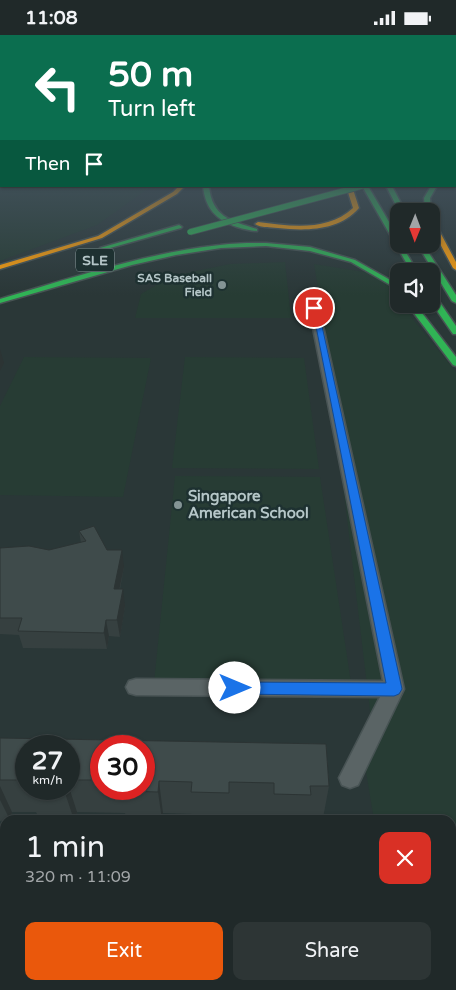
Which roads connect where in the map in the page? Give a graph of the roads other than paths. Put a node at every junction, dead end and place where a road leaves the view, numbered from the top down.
1 (154, 206) edge
2 (207, 206) edge
3 (219, 206) edge
4 (260, 206) edge
5 (289, 206) edge
6 (355, 206) edge
7 (375, 206) edge
8 (440, 238) edge
9 (296, 243) junction
10 (426, 253) edge
11 (97, 259) dead end
12 (409, 263) edge
13 (0, 267) edge
14 (456, 269) edge
15 (0, 276) edge
16 (390, 280) edge
17 (0, 301) edge
18 (456, 301) edge
19 (314, 308) dead end
20 (440, 309) edge
21 (418, 313) edge
22 (456, 332) edge
23 (456, 363) edge
24 (136, 687) dead end
25 (394, 689) junction
26 (350, 778) dead end

1 - 13 highway
2 - 9 highway
3 - 6 highway
4 - 15 highway
5 - 11 highway, SLE, bridge
7 - 12 highway
8 - 14 highway
9 - 16 highway
9 - 17 highway
10 - 18 highway
19 - 25 street
20 - 22 highway
21 - 23 highway
24 - 25 street
25 - 26 street

